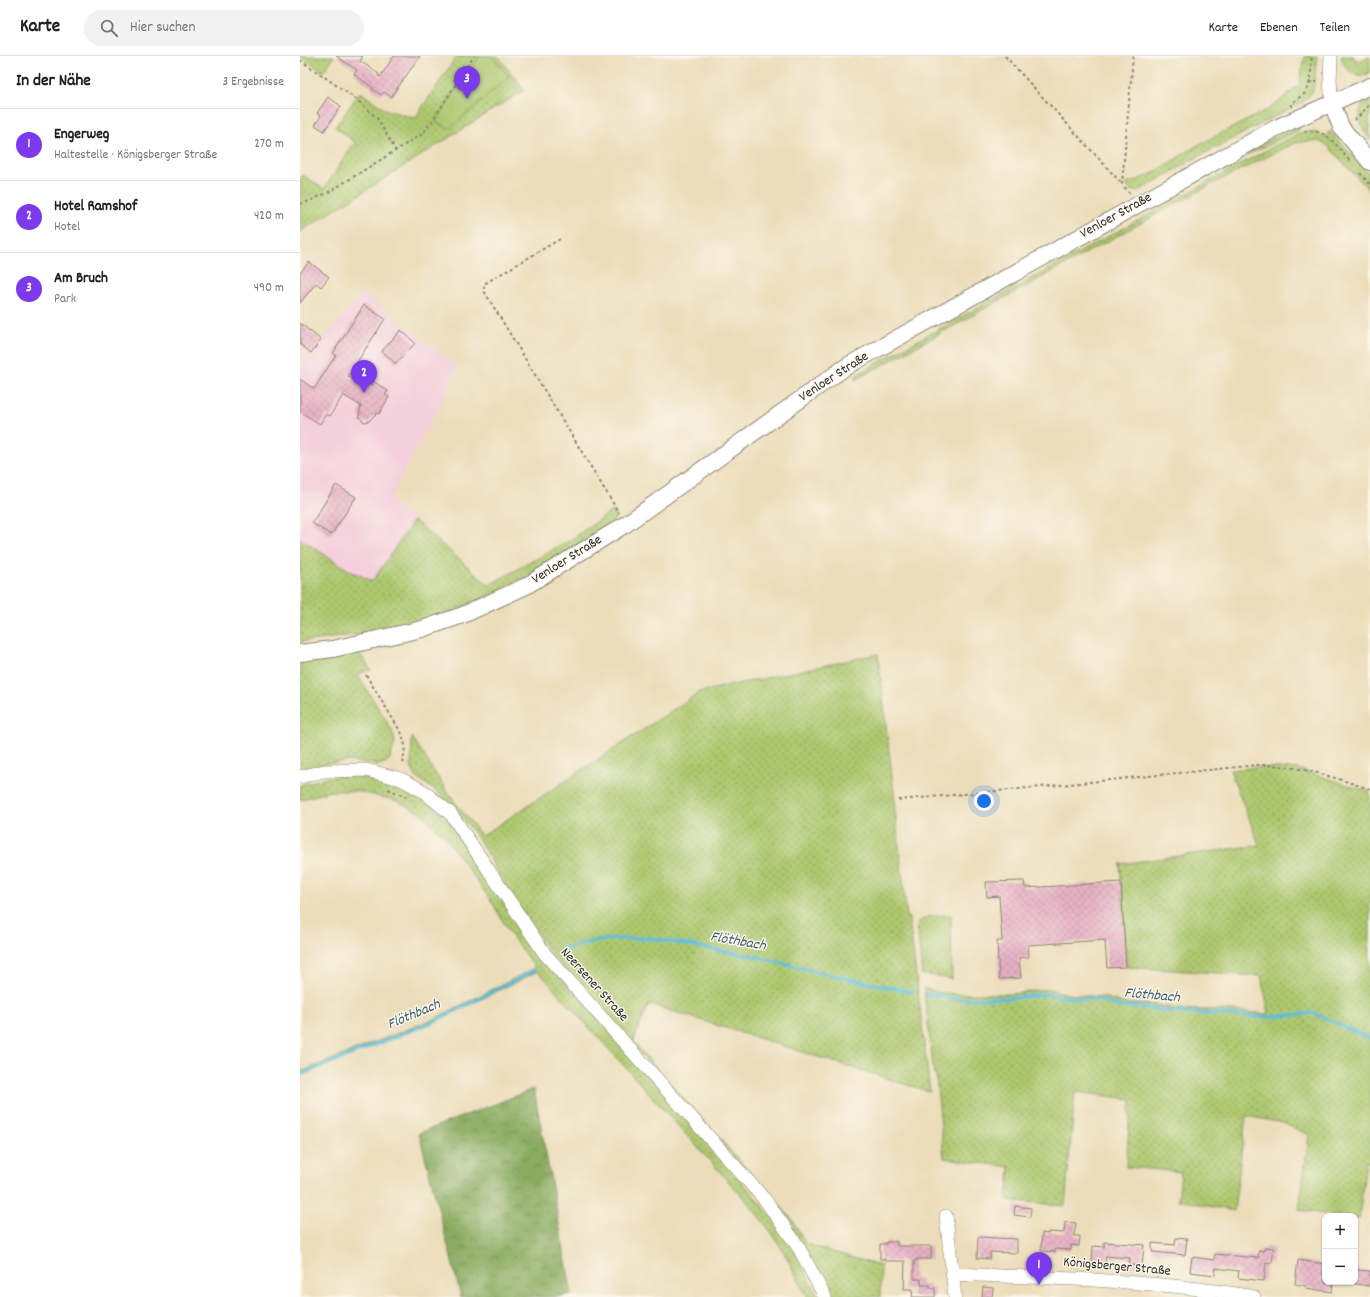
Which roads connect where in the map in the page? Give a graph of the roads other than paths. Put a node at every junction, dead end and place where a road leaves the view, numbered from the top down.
1 (1331, 56) edge
2 (1370, 86) edge
3 (1332, 103) junction
4 (1363, 165) edge
5 (300, 653) edge
6 (300, 777) edge
7 (946, 1216) dead end
8 (952, 1274) junction
9 (825, 1297) edge
10 (955, 1297) edge
11 (1254, 1297) edge

1 - 3 street
2 - 3 main road, Venloer Straße
3 - 4 main road
3 - 5 main road, Venloer Straße
6 - 9 street, Neersener Straße
7 - 8 street
8 - 10 street
8 - 11 street, Königsberger Straße

